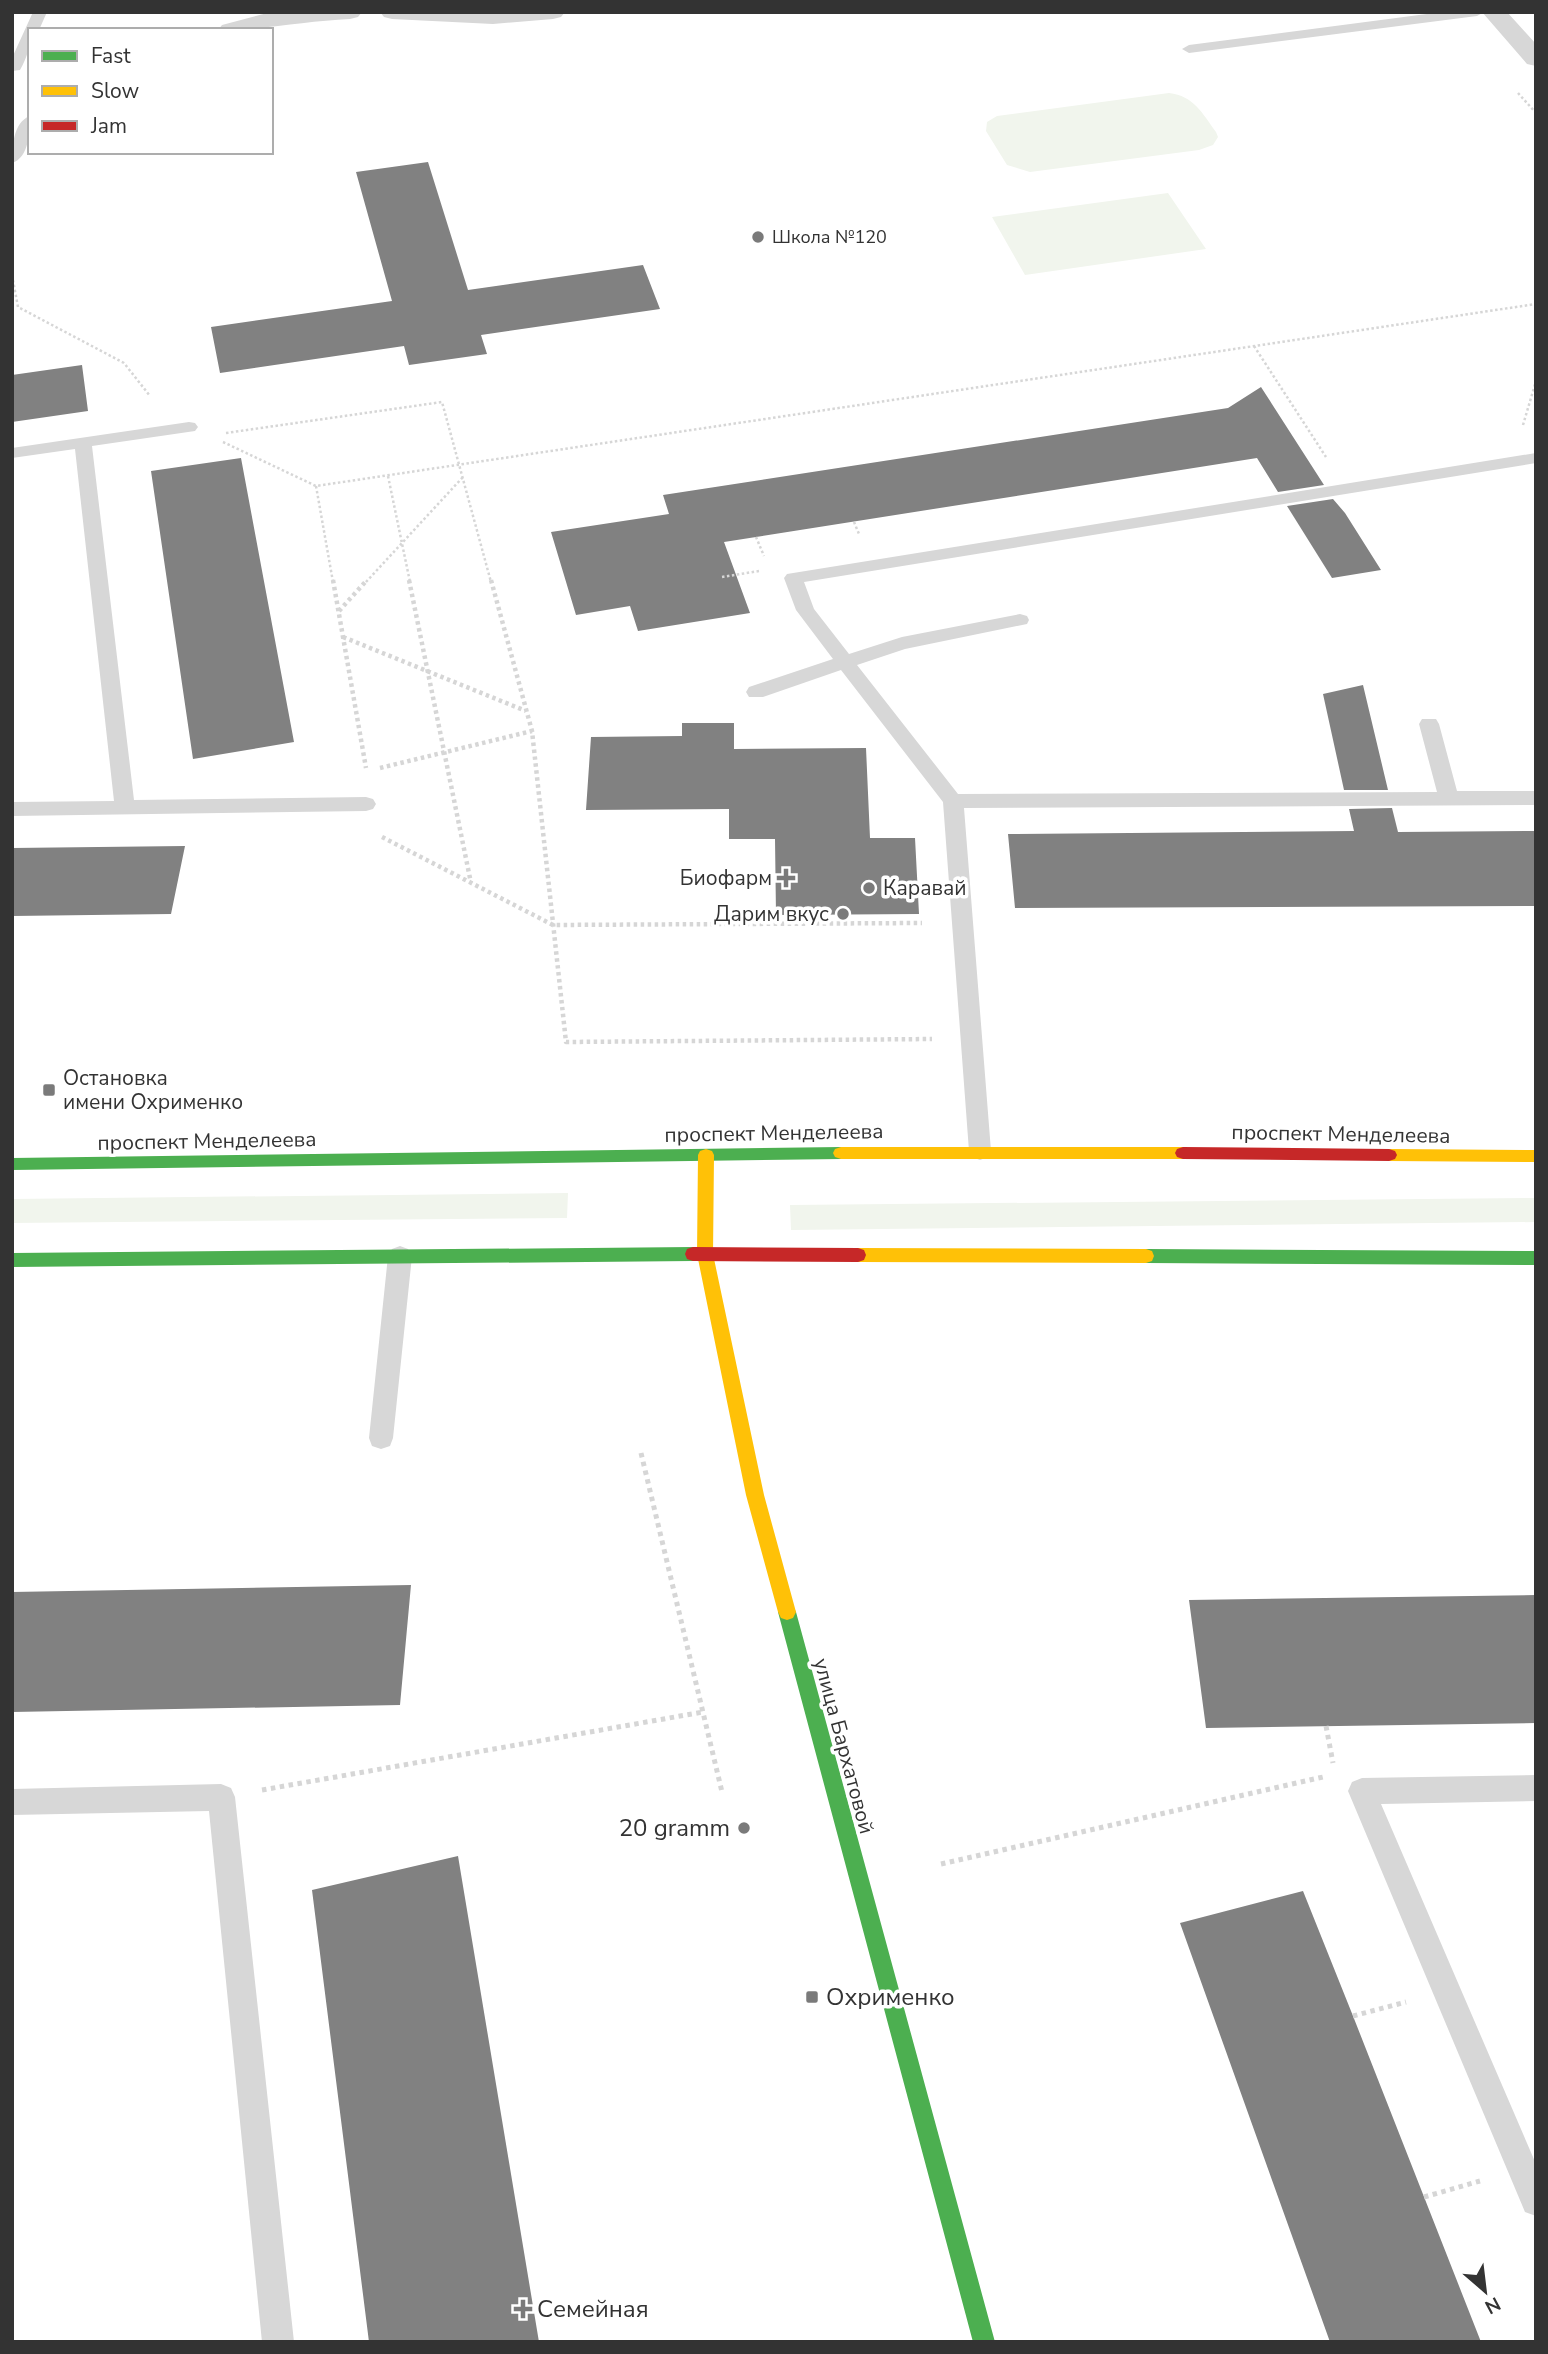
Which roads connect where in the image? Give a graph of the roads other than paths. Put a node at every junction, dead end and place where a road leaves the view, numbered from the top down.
1 (40, 12) edge
2 (351, 12) edge
3 (392, 12) edge
4 (553, 12) edge
5 (1477, 12) edge
6 (1494, 12) edge
7 (33, 28) edge
8 (238, 28) edge
9 (28, 41) edge
10 (1189, 49) dead end
11 (1536, 59) edge
12 (19, 67) edge
13 (28, 124) edge
14 (12, 159) edge
15 (189, 427) road end
16 (83, 442) junction
17 (12, 453) edge
18 (1536, 458) edge
19 (1020, 620) dead end
20 (845, 662) junction
21 (755, 692) dead end
22 (1429, 724) dead end
23 (1536, 798) edge
24 (1449, 799) junction
25 (953, 802) junction
26 (366, 804) dead end
27 (125, 807) junction
28 (12, 809) edge
29 (980, 1151) junction
30 (706, 1155) junction
31 (1536, 1156) edge
32 (12, 1164) edge
33 (705, 1254) junction
34 (400, 1256) junction
35 (1536, 1258) edge
36 (12, 1260) edge
37 (381, 1438) dead end
38 (1536, 1788) edge
39 (12, 1801) edge
40 (1536, 2201) edge
41 (278, 2342) edge
42 (984, 2342) edge

1 - 7 lane
2 - 8 street
3 - 4 street
5 - 10 lane
6 - 11 street
9 - 12 lane
13 - 14 lane
15 - 16 lane
16 - 17 lane
16 - 27 lane
18 - 20 lane
19 - 20 lane
20 - 21 lane
20 - 25 lane
22 - 24 lane
23 - 24 lane
24 - 25 lane
25 - 29 lane
26 - 27 lane
27 - 28 lane
29 - 30 main road, проспект Менделеева
29 - 31 main road, проспект Менделеева
30 - 32 main road, проспект Менделеева
30 - 33 main road, улица Бархатовой
33 - 34 main road
33 - 35 main road
33 - 42 main road, улица Бархатовой
34 - 36 main road
34 - 37 lane
38 - 40 lane
39 - 41 lane

